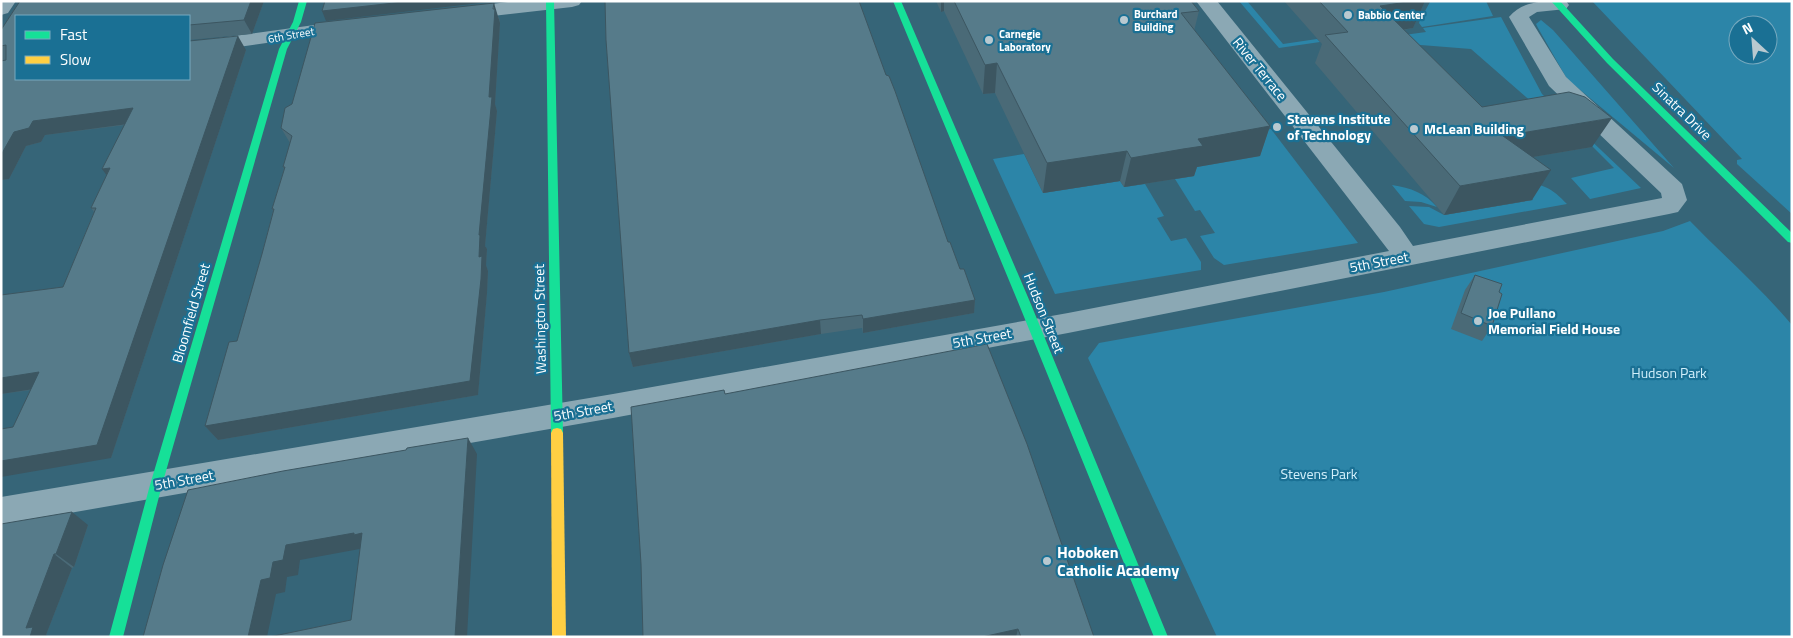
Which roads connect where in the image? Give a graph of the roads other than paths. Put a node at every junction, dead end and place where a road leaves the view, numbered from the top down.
1 (6, 1) edge
2 (303, 1) edge
3 (572, 1) edge
4 (897, 1) edge
5 (1206, 1) edge
6 (550, 2) edge
7 (1557, 3) edge
8 (1, 9) edge
9 (438, 16) edge
10 (372, 24) edge
11 (291, 35) junction
12 (190, 48) edge
13 (1792, 239) edge
14 (1406, 256) junction
15 (1035, 328) junction
16 (558, 416) junction
17 (156, 485) junction
18 (1, 511) edge
19 (116, 637) edge
20 (559, 637) edge
21 (1161, 637) edge

1 - 8 street
2 - 11 street, Bloomfield Street
3 - 6 street
4 - 15 street, Hudson Street
5 - 14 street, River Terrace
6 - 9 street
6 - 16 street, Washington Street
7 - 13 street, Sinatra Drive
7 - 14 street, 5th Street
10 - 11 street, 6th Street
11 - 12 street, 6th Street
11 - 17 street, Bloomfield Street
14 - 15 street, 5th Street
15 - 16 street, 5th Street
15 - 21 street, Hudson Street
16 - 17 street, 5th Street
16 - 20 street, Washington Street
17 - 18 street, 5th Street
17 - 19 street, Bloomfield Street

